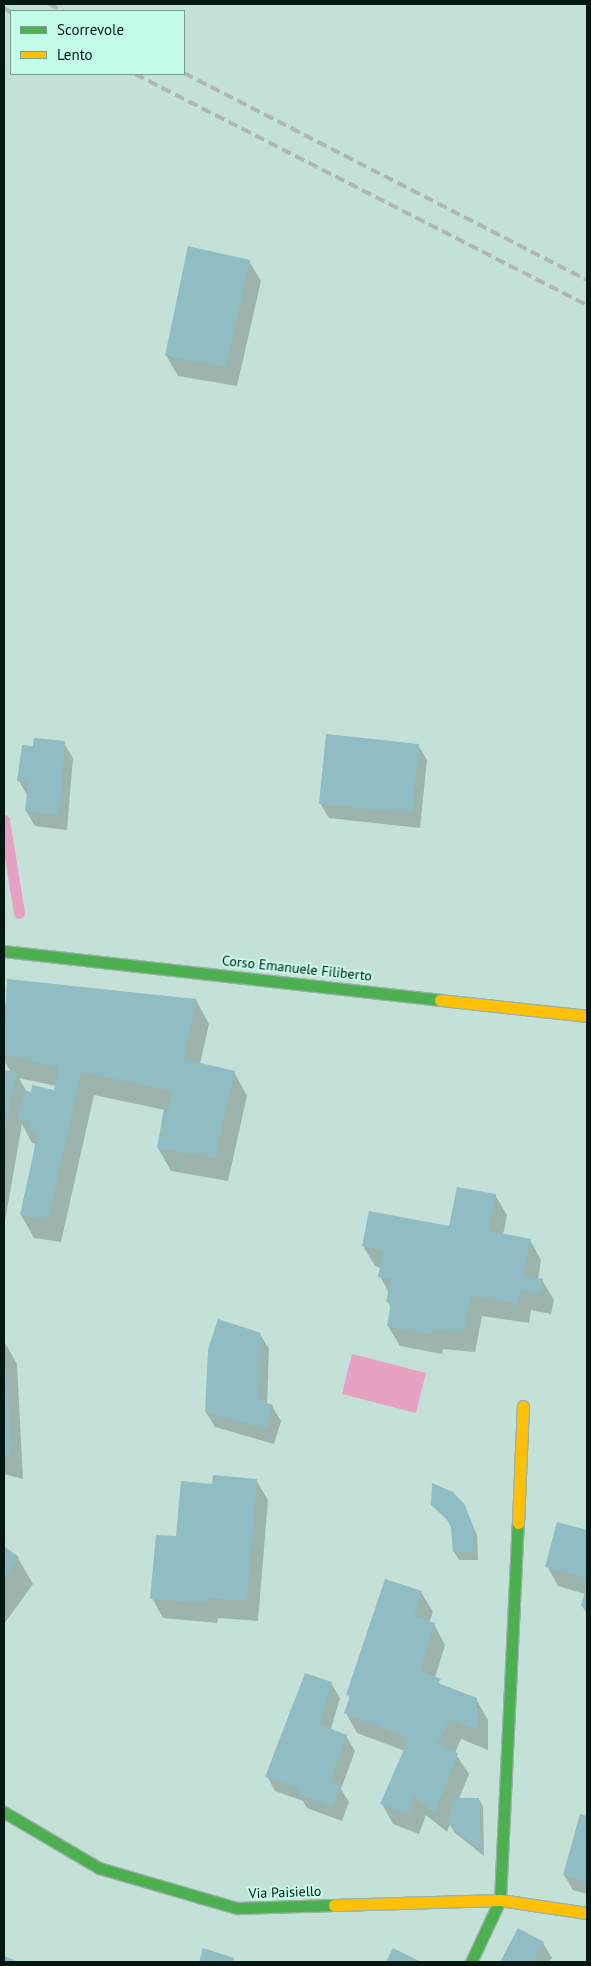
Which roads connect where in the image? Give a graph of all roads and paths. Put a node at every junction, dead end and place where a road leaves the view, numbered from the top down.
1 (4, 951) edge
2 (587, 1016) edge
3 (523, 1406) dead end
4 (4, 1812) edge
5 (500, 1900) junction
6 (587, 1914) edge
7 (471, 1962) edge

1 - 2 street, Corso Emanuele Filiberto
3 - 5 street
4 - 5 street, Via Paisiello
5 - 6 street, Via Paisiello
5 - 7 street

